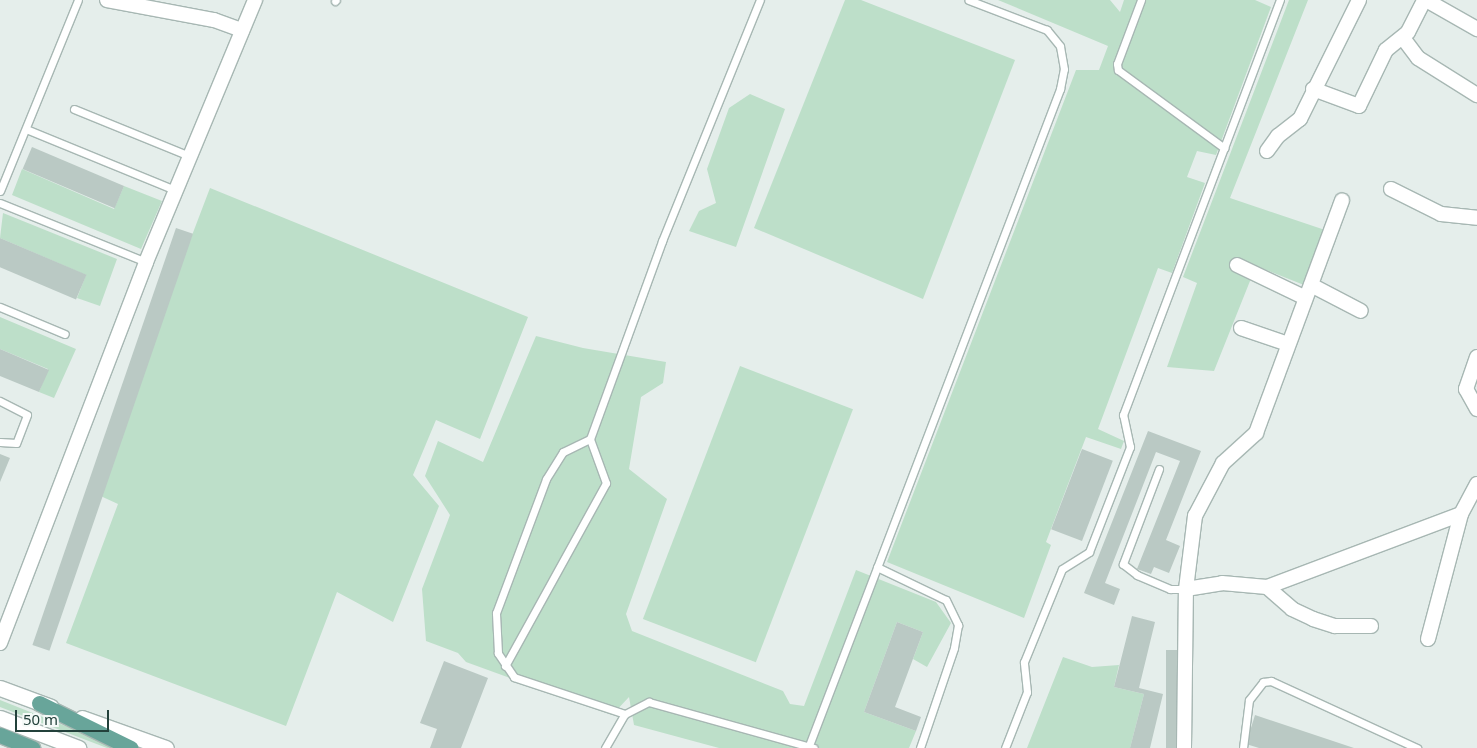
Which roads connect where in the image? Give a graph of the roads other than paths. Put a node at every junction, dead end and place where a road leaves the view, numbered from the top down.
1 (78, 0) edge
2 (107, 0) edge
3 (255, 0) edge
4 (760, 0) edge
5 (969, 0) edge
6 (1141, 0) edge
7 (1280, 0) edge
8 (1359, 0) edge
9 (1425, 0) edge
10 (242, 30) junction
11 (1477, 30) edge
12 (1403, 38) junction
13 (1313, 90) junction
14 (1477, 95) edge
15 (74, 109) dead end
16 (26, 128) junction
17 (1224, 148) junction
18 (1267, 152) dead end
19 (189, 156) junction
20 (0, 189) edge
21 (1391, 189) dead end
22 (175, 190) junction
23 (1342, 200) dead end
24 (0, 203) edge
25 (1477, 218) edge
26 (146, 262) junction
27 (1237, 265) dead end
28 (1308, 291) junction
29 (0, 307) edge
30 (1361, 311) dead end
31 (1241, 328) dead end
32 (65, 334) dead end
33 (1288, 344) junction
34 (1477, 357) edge
35 (0, 401) edge
36 (1477, 408) edge
37 (590, 439) junction
38 (0, 442) edge
39 (1159, 469) dead end
40 (1477, 484) edge
41 (1461, 514) junction
42 (877, 568) junction
43 (1267, 587) junction
44 (1186, 589) junction
45 (1371, 626) dead end
46 (1428, 639) dead end
47 (0, 643) edge
48 (505, 666) junction
49 (0, 688) edge
50 (39, 703) junction
51 (625, 714) junction
52 (0, 718) edge
53 (0, 735) edge
54 (810, 747) edge
55 (33, 748) edge
56 (78, 748) edge
57 (131, 748) edge
58 (166, 748) edge
59 (605, 748) edge
60 (920, 748) edge
61 (1005, 748) edge
62 (1184, 748) edge
63 (1244, 748) edge
64 (1416, 748) edge

1 - 16 lane
2 - 10 street
3 - 10 street
4 - 37 lane
5 - 42 lane
6 - 17 lane
7 - 17 lane
8 - 13 street
9 - 11 street
9 - 12 street
10 - 19 street
12 - 13 street
12 - 14 street
13 - 18 street
15 - 19 lane
16 - 20 lane
16 - 22 lane
17 - 61 lane
19 - 22 street
21 - 25 street
22 - 26 street
23 - 28 street
24 - 26 lane
26 - 47 street
27 - 28 street
28 - 30 street
28 - 33 street
29 - 32 lane
31 - 33 street
33 - 44 street
34 - 36 street
35 - 38 lane
37 - 48 lane
37 - 48 lane
39 - 44 lane
40 - 41 street
41 - 43 street
41 - 46 street
42 - 54 lane
42 - 60 lane
43 - 44 street
43 - 45 street
44 - 62 street
48 - 51 lane
49 - 50 main road
50 - 57 main road
50 - 58 main road
51 - 54 lane
51 - 59 lane
52 - 56 main road
53 - 55 main road
63 - 64 lane

